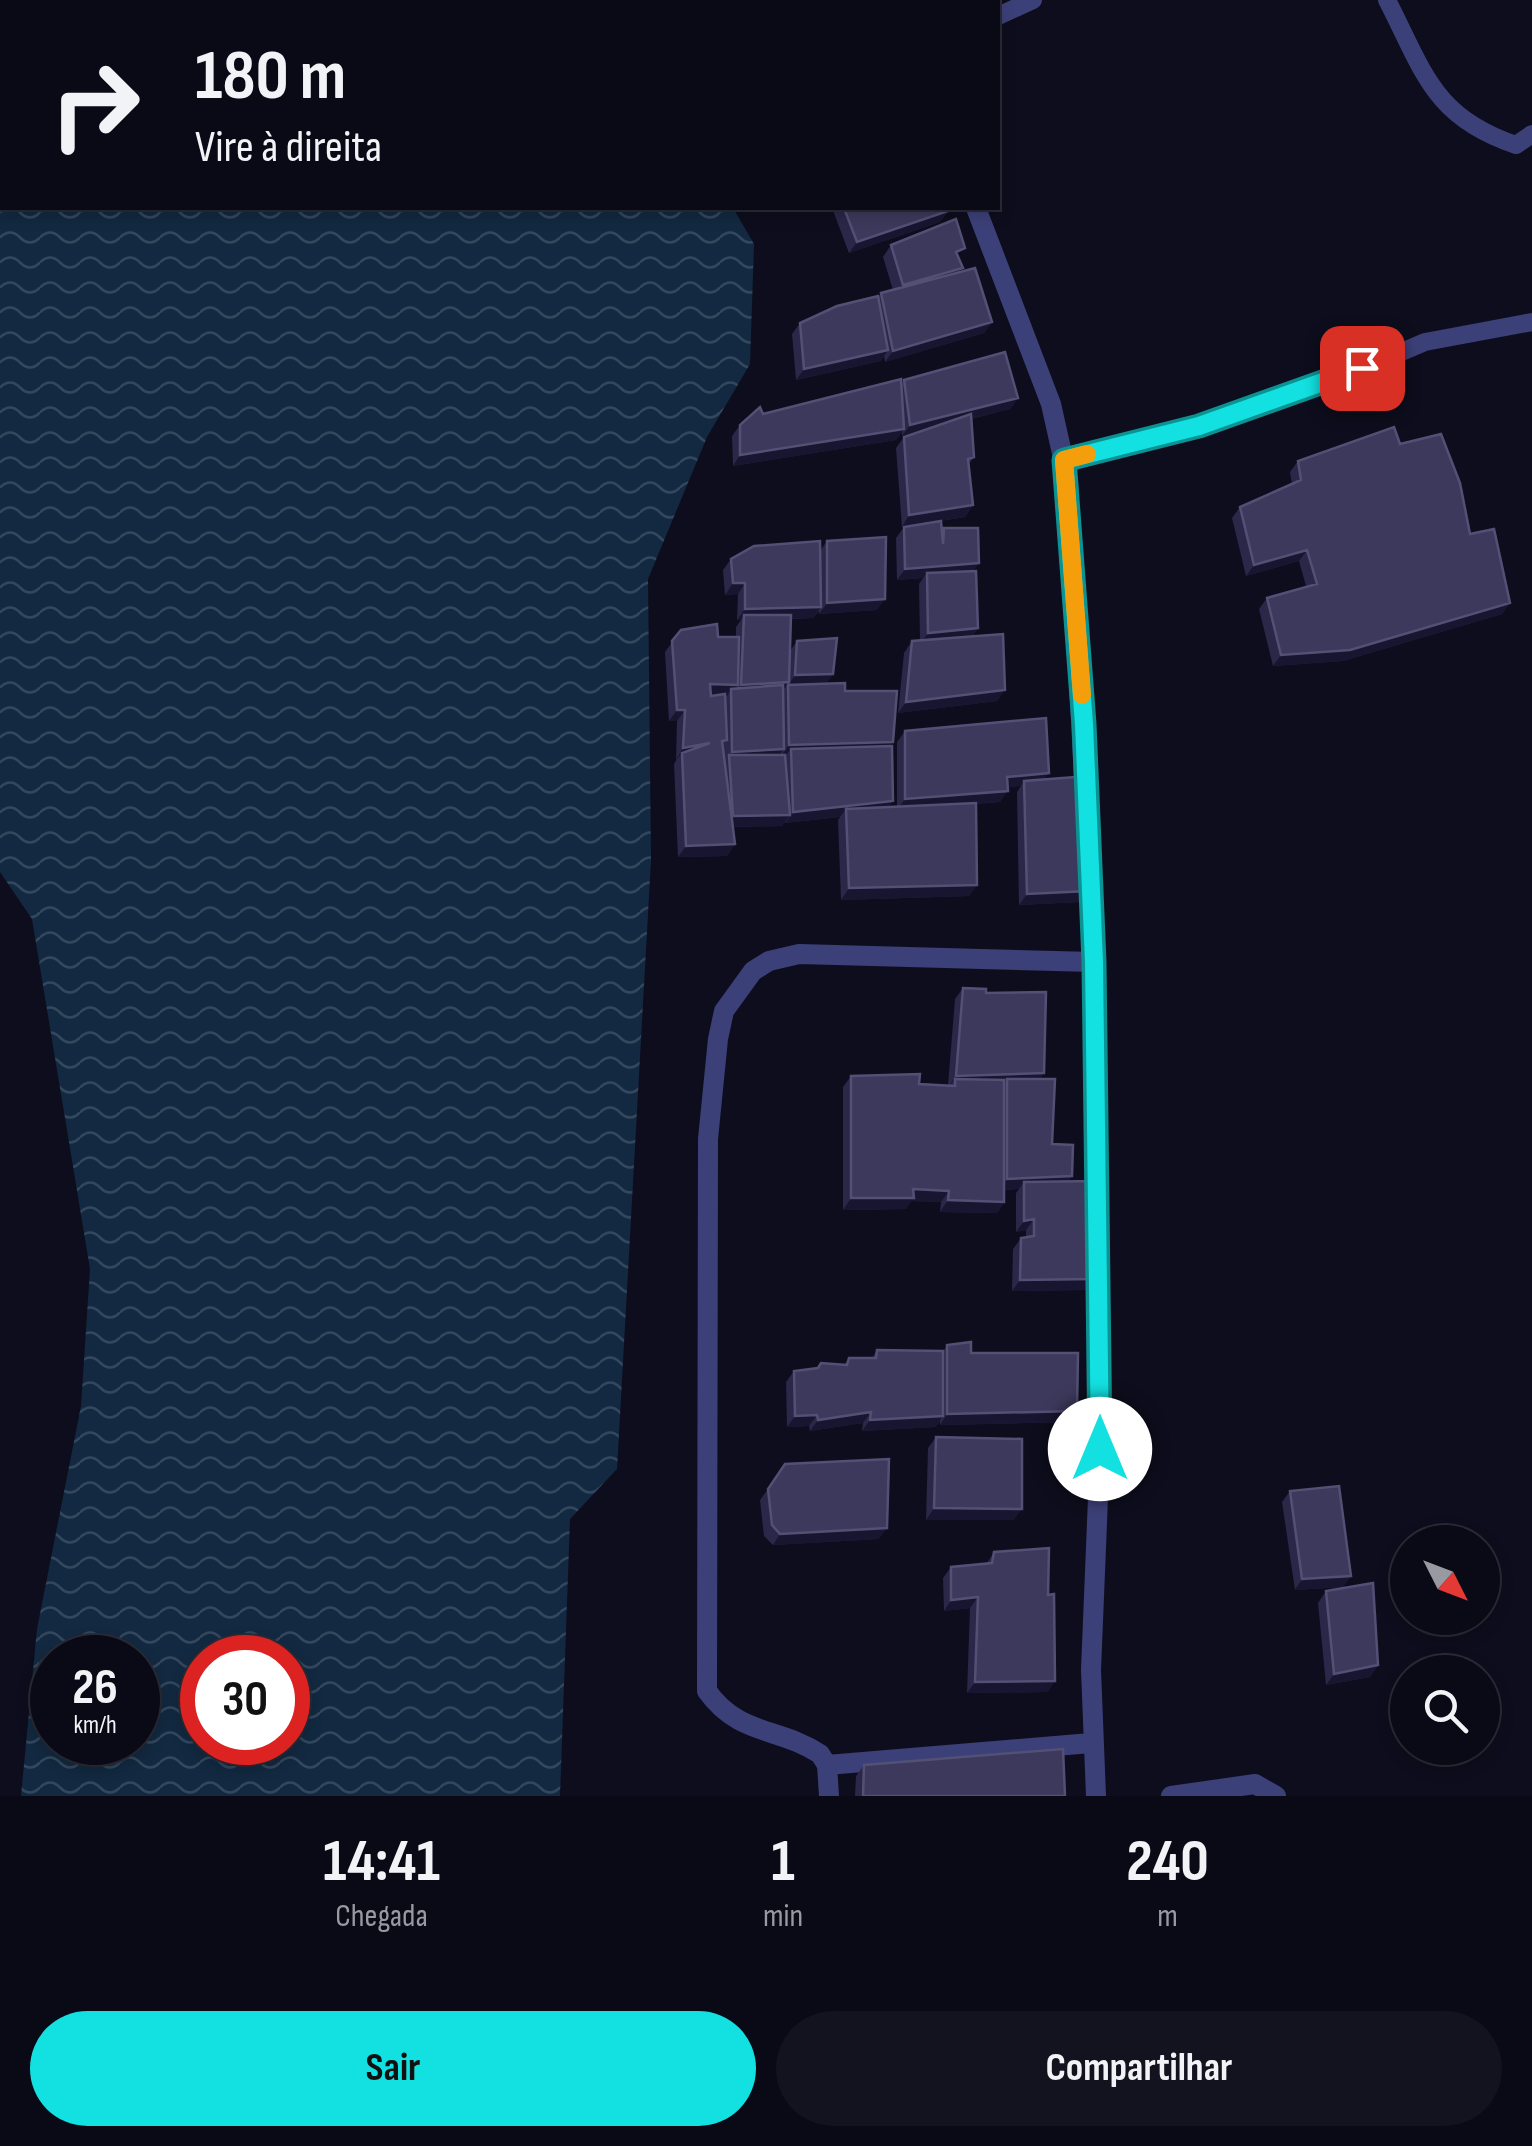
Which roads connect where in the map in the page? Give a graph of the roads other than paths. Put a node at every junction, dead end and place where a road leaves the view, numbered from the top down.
1 (1033, 0) edge
2 (1386, 0) edge
3 (1000, 15) edge
4 (1532, 134) edge
5 (977, 210) edge
6 (1532, 322) edge
7 (1064, 460) junction
8 (1094, 962) junction
9 (1091, 1743) junction
10 (827, 1765) junction
11 (829, 1796) edge
12 (1096, 1796) edge
13 (1171, 1796) edge
14 (1276, 1796) edge

1 - 3 lane
2 - 4 lane
5 - 7 street
6 - 7 lane
7 - 8 street
8 - 9 street
8 - 10 street
9 - 10 street
9 - 12 street
10 - 11 street
13 - 14 street

